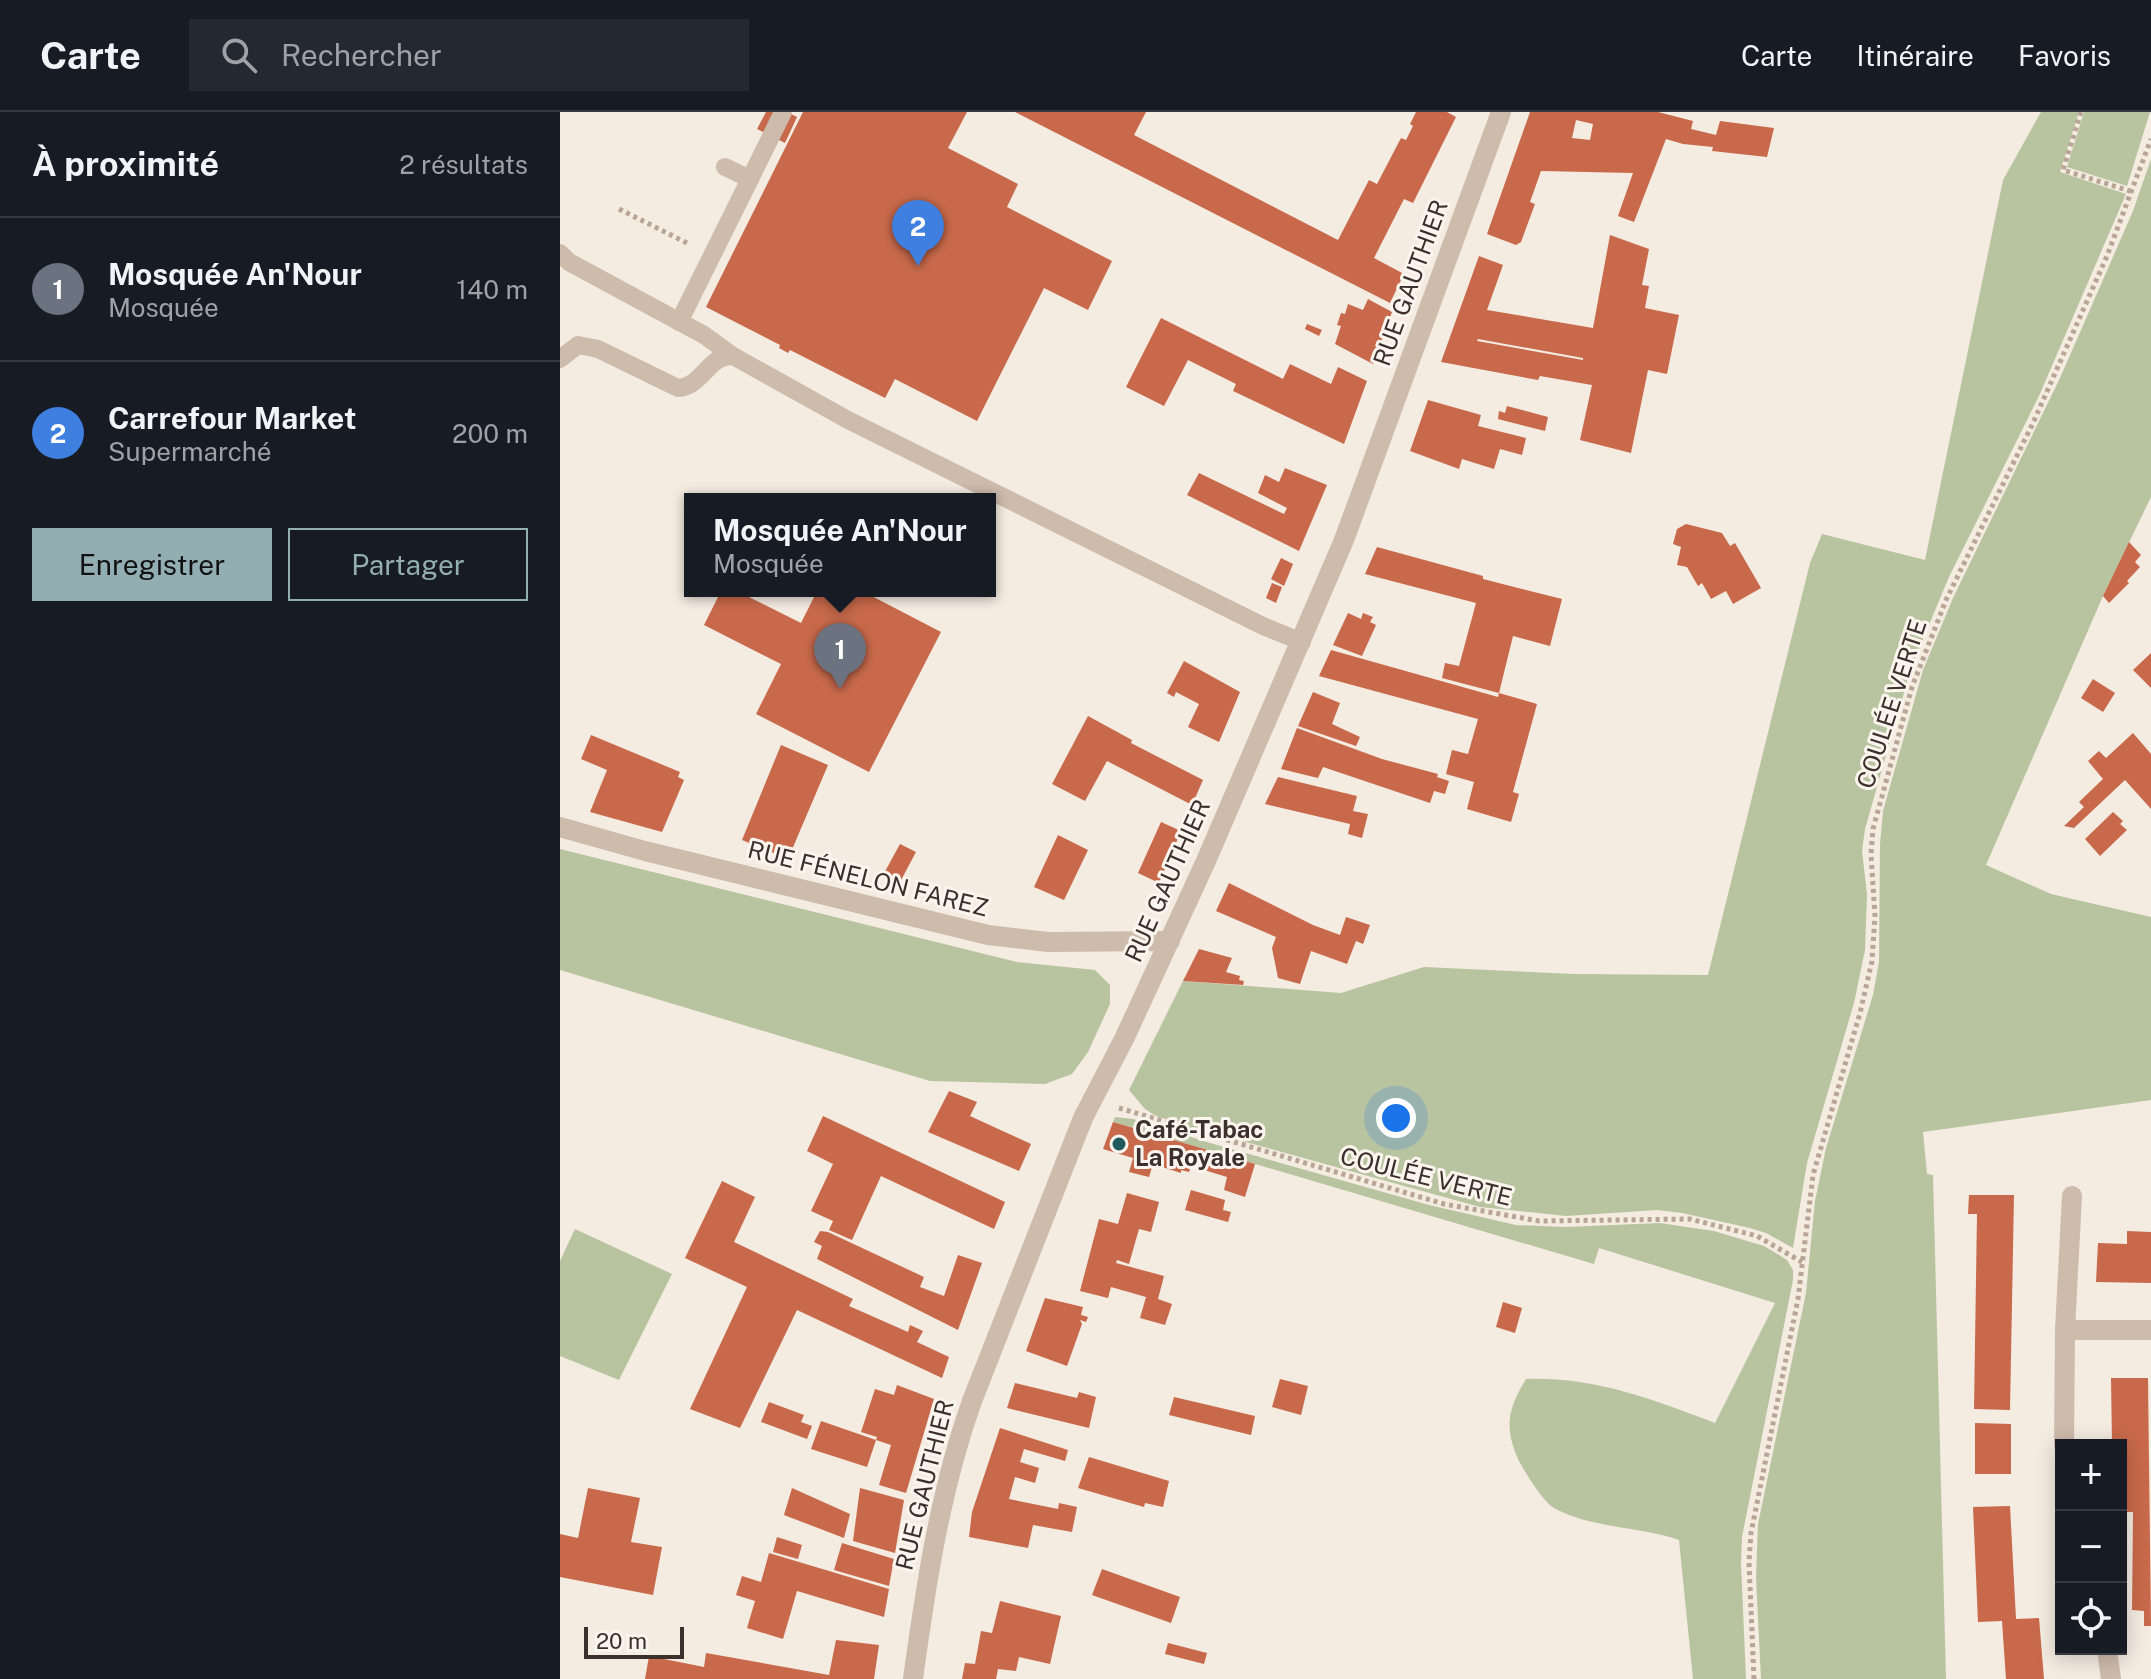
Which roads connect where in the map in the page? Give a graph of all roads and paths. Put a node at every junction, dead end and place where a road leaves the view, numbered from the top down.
1 (783, 112) edge
2 (1501, 112) edge
3 (2081, 112) edge
4 (2150, 143) edge
5 (725, 167) dead end
6 (750, 179) junction
7 (2133, 192) junction
8 (619, 209) dead end
9 (560, 253) edge
10 (711, 254) junction
11 (679, 322) junction
12 (733, 356) junction
13 (560, 359) edge
14 (995, 493) edge
15 (996, 493) edge
16 (1302, 642) junction
17 (560, 827) edge
18 (1170, 941) junction
19 (1091, 1099) junction
20 (2072, 1196) dead end
21 (1802, 1262) junction
22 (2065, 1330) junction
23 (2151, 1330) edge
24 (2064, 1439) edge
25 (2108, 1655) edge
26 (913, 1679) edge
27 (1754, 1679) edge
28 (2111, 1679) edge

1 - 6 lane
2 - 16 street, RUE GAUTHIER
3 - 7 path
4 - 7 path, COULÉE VERTE
5 - 6 lane
6 - 10 lane
7 - 21 path, COULÉE VERTE
8 - 10 path
9 - 11 lane
10 - 11 lane
11 - 12 lane
12 - 13 lane
12 - 14 lane
15 - 16 lane
16 - 18 street, RUE GAUTHIER
17 - 18 street, RUE FÉNELON FAREZ
18 - 19 street, RUE GAUTHIER
19 - 21 path, COULÉE VERTE
19 - 26 street, RUE GAUTHIER
20 - 22 street
21 - 27 path, COULÉE VERTE
22 - 23 street
22 - 24 street
25 - 28 street

